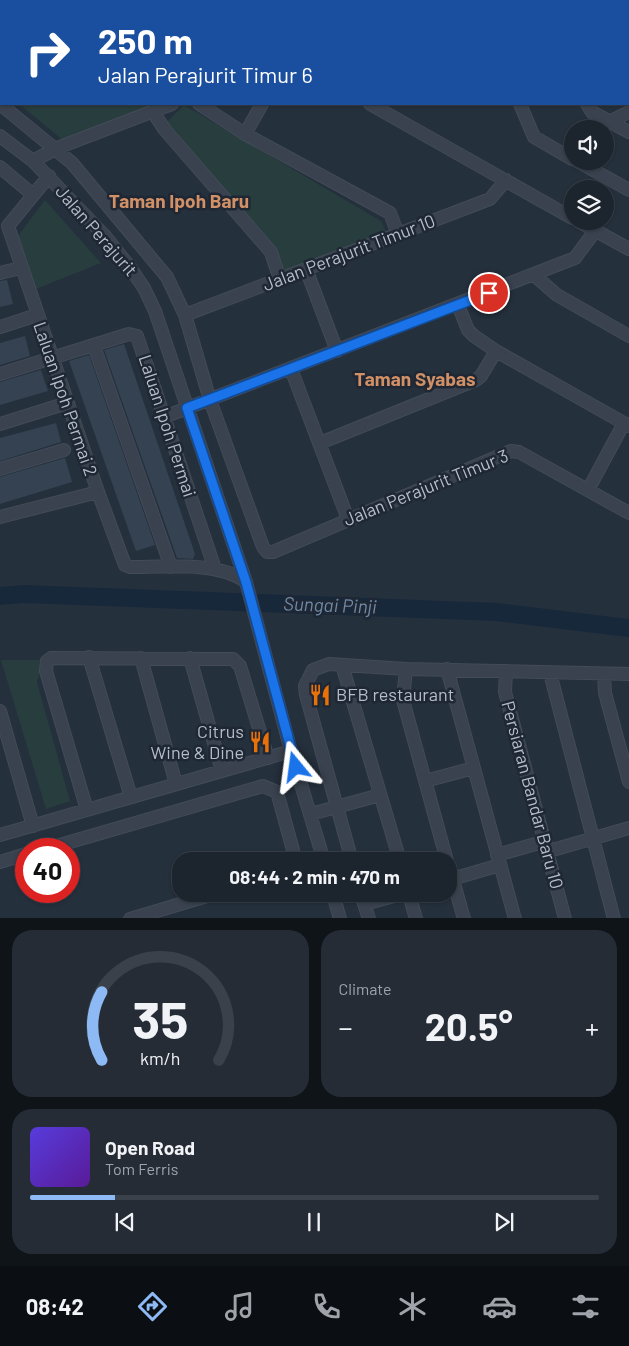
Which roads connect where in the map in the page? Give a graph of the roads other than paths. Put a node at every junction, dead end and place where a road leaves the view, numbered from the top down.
1 (1, 105) edge
2 (170, 105) edge
3 (202, 105) edge
4 (261, 105) edge
5 (372, 105) edge
6 (520, 105) edge
7 (588, 105) edge
8 (153, 112) junction
9 (629, 112) edge
10 (606, 120) edge
11 (613, 120) edge
12 (614, 124) edge
13 (629, 132) edge
14 (245, 134) junction
15 (0, 136) edge
16 (57, 148) junction
17 (564, 155) edge
18 (33, 161) junction
19 (0, 167) edge
20 (593, 170) edge
21 (49, 176) junction
22 (506, 180) junction
23 (629, 190) edge
24 (32, 194) junction
25 (564, 213) edge
26 (4, 226) edge
27 (595, 231) joint
28 (398, 234) junction
29 (629, 250) edge
30 (21, 268) junction
31 (306, 269) junction
32 (0, 273) edge
33 (534, 275) junction
34 (280, 280) junction
35 (458, 305) junction
36 (37, 315) junction
37 (185, 315) junction
38 (0, 327) edge
39 (629, 336) edge
40 (94, 346) junction
41 (337, 351) junction
42 (496, 351) junction
43 (52, 358) junction
44 (291, 369) junction
45 (0, 374) edge
46 (210, 400) junction
47 (67, 403) junction
48 (187, 408) junction
49 (164, 417) junction
50 (0, 424) edge
51 (626, 424) edge
52 (320, 443) junction
53 (64, 450) dead end
54 (0, 469) edge
55 (588, 490) junction
56 (98, 492) junction
57 (629, 513) edge
58 (0, 516) edge
59 (348, 518) junction
60 (171, 567) junction
61 (214, 569) junction
62 (246, 582) junction
63 (90, 658) junction
64 (141, 658) junction
65 (190, 658) junction
66 (342, 665) junction
67 (406, 669) junction
68 (447, 669) junction
69 (506, 671) junction
70 (550, 673) junction
71 (604, 674) junction
72 (629, 674) edge
73 (0, 711) edge
74 (291, 751) junction
75 (268, 758) junction
76 (474, 768) junction
77 (222, 771) junction
78 (425, 781) junction
79 (629, 782) edge
80 (176, 784) junction
81 (380, 795) junction
82 (131, 797) junction
83 (336, 807) junction
84 (87, 810) junction
85 (311, 814) junction
86 (33, 826) junction
87 (629, 828) edge
88 (0, 835) edge
89 (593, 838) junction
90 (80, 839) edge
91 (547, 846) junction
92 (294, 852) edge
93 (322, 852) edge
94 (349, 852) edge
95 (397, 852) edge
96 (445, 852) edge
97 (15, 857) edge
98 (499, 860) junction
99 (0, 862) edge
100 (457, 869) edge
101 (457, 894) edge
102 (186, 902) edge
103 (335, 902) edge
104 (364, 902) edge
105 (411, 902) edge
106 (130, 918) edge
107 (340, 918) edge
108 (369, 918) edge
109 (416, 918) edge
110 (464, 918) edge
111 (515, 918) edge
112 (565, 918) edge
113 (614, 918) edge

1 - 16 street
2 - 8 street
3 - 14 street
4 - 14 street
5 - 22 street
6 - 17 street
7 - 10 street
8 - 16 street
8 - 34 street
9 - 11 street
12 - 13 street
14 - 28 street
15 - 18 street, Jalan Perajurit
16 - 18 street
16 - 37 street
18 - 21 street, Jalan Perajurit
19 - 24 street
20 - 23 street
21 - 24 street
21 - 48 street, Jalan Perajurit
22 - 25 street
22 - 28 street, Jalan Perajurit Timur 10
24 - 26 street
26 - 30 street, Laluan Ipoh Permai 2
27 - 29 street
27 - 33 street
28 - 31 street, Jalan Perajurit Timur 10
30 - 32 street
30 - 36 street, Laluan Ipoh Permai 2
31 - 34 street, Jalan Perajurit Timur 10
31 - 41 street
33 - 35 street
33 - 39 street
34 - 37 street, Jalan Perajurit Timur 10
35 - 41 street
35 - 42 street
36 - 38 street
36 - 43 street, Laluan Ipoh Permai 2
37 - 46 street
40 - 43 street, Laluan Ipoh Permai
40 - 49 street, Laluan Ipoh Permai
40 - 60 street
41 - 44 street
42 - 51 street
42 - 52 street
43 - 45 street, Laluan Ipoh Permai
43 - 47 street, Laluan Ipoh Permai 2
44 - 46 street
44 - 52 street
46 - 48 street
46 - 59 street, Jalan Perajurit Timur 3
47 - 50 street
47 - 56 street, Laluan Ipoh Permai 2
48 - 49 street
48 - 62 street, Jalan Perajurit
49 - 61 street, Laluan Ipoh Permai
51 - 55 street
52 - 59 street
53 - 54 street
55 - 57 street, Jalan Perajurit Timur 3
55 - 59 street, Jalan Perajurit Timur 3
56 - 58 street
56 - 60 street, Laluan Ipoh Permai 2
60 - 61 street
61 - 62 street
62 - 74 street, Jalan Perajurit
63 - 64 street
63 - 82 street
63 - 84 street
64 - 65 street
64 - 80 street
65 - 75 street
65 - 77 street
66 - 67 street
66 - 81 street
66 - 83 street
67 - 68 street
67 - 78 street
68 - 69 street
68 - 76 street
69 - 70 street
69 - 91 street, Persiaran Bandar Baru 10
70 - 71 street
70 - 89 street
71 - 72 street
71 - 79 street
73 - 86 street
74 - 75 street
74 - 85 street, Jalan Perajurit
75 - 77 street
76 - 78 street
76 - 98 street
77 - 80 street
78 - 96 street
80 - 82 street
81 - 83 street
81 - 95 street
82 - 84 street
83 - 85 street
83 - 94 street
84 - 86 street
85 - 93 street, Jalan Perajurit
86 - 88 street
87 - 89 street
89 - 91 street
89 - 113 street
90 - 92 street
91 - 98 street
91 - 112 street, Persiaran Bandar Baru 10
97 - 99 street
98 - 100 street
98 - 111 street
101 - 110 street
102 - 106 street
103 - 107 street
104 - 108 street
105 - 109 street

